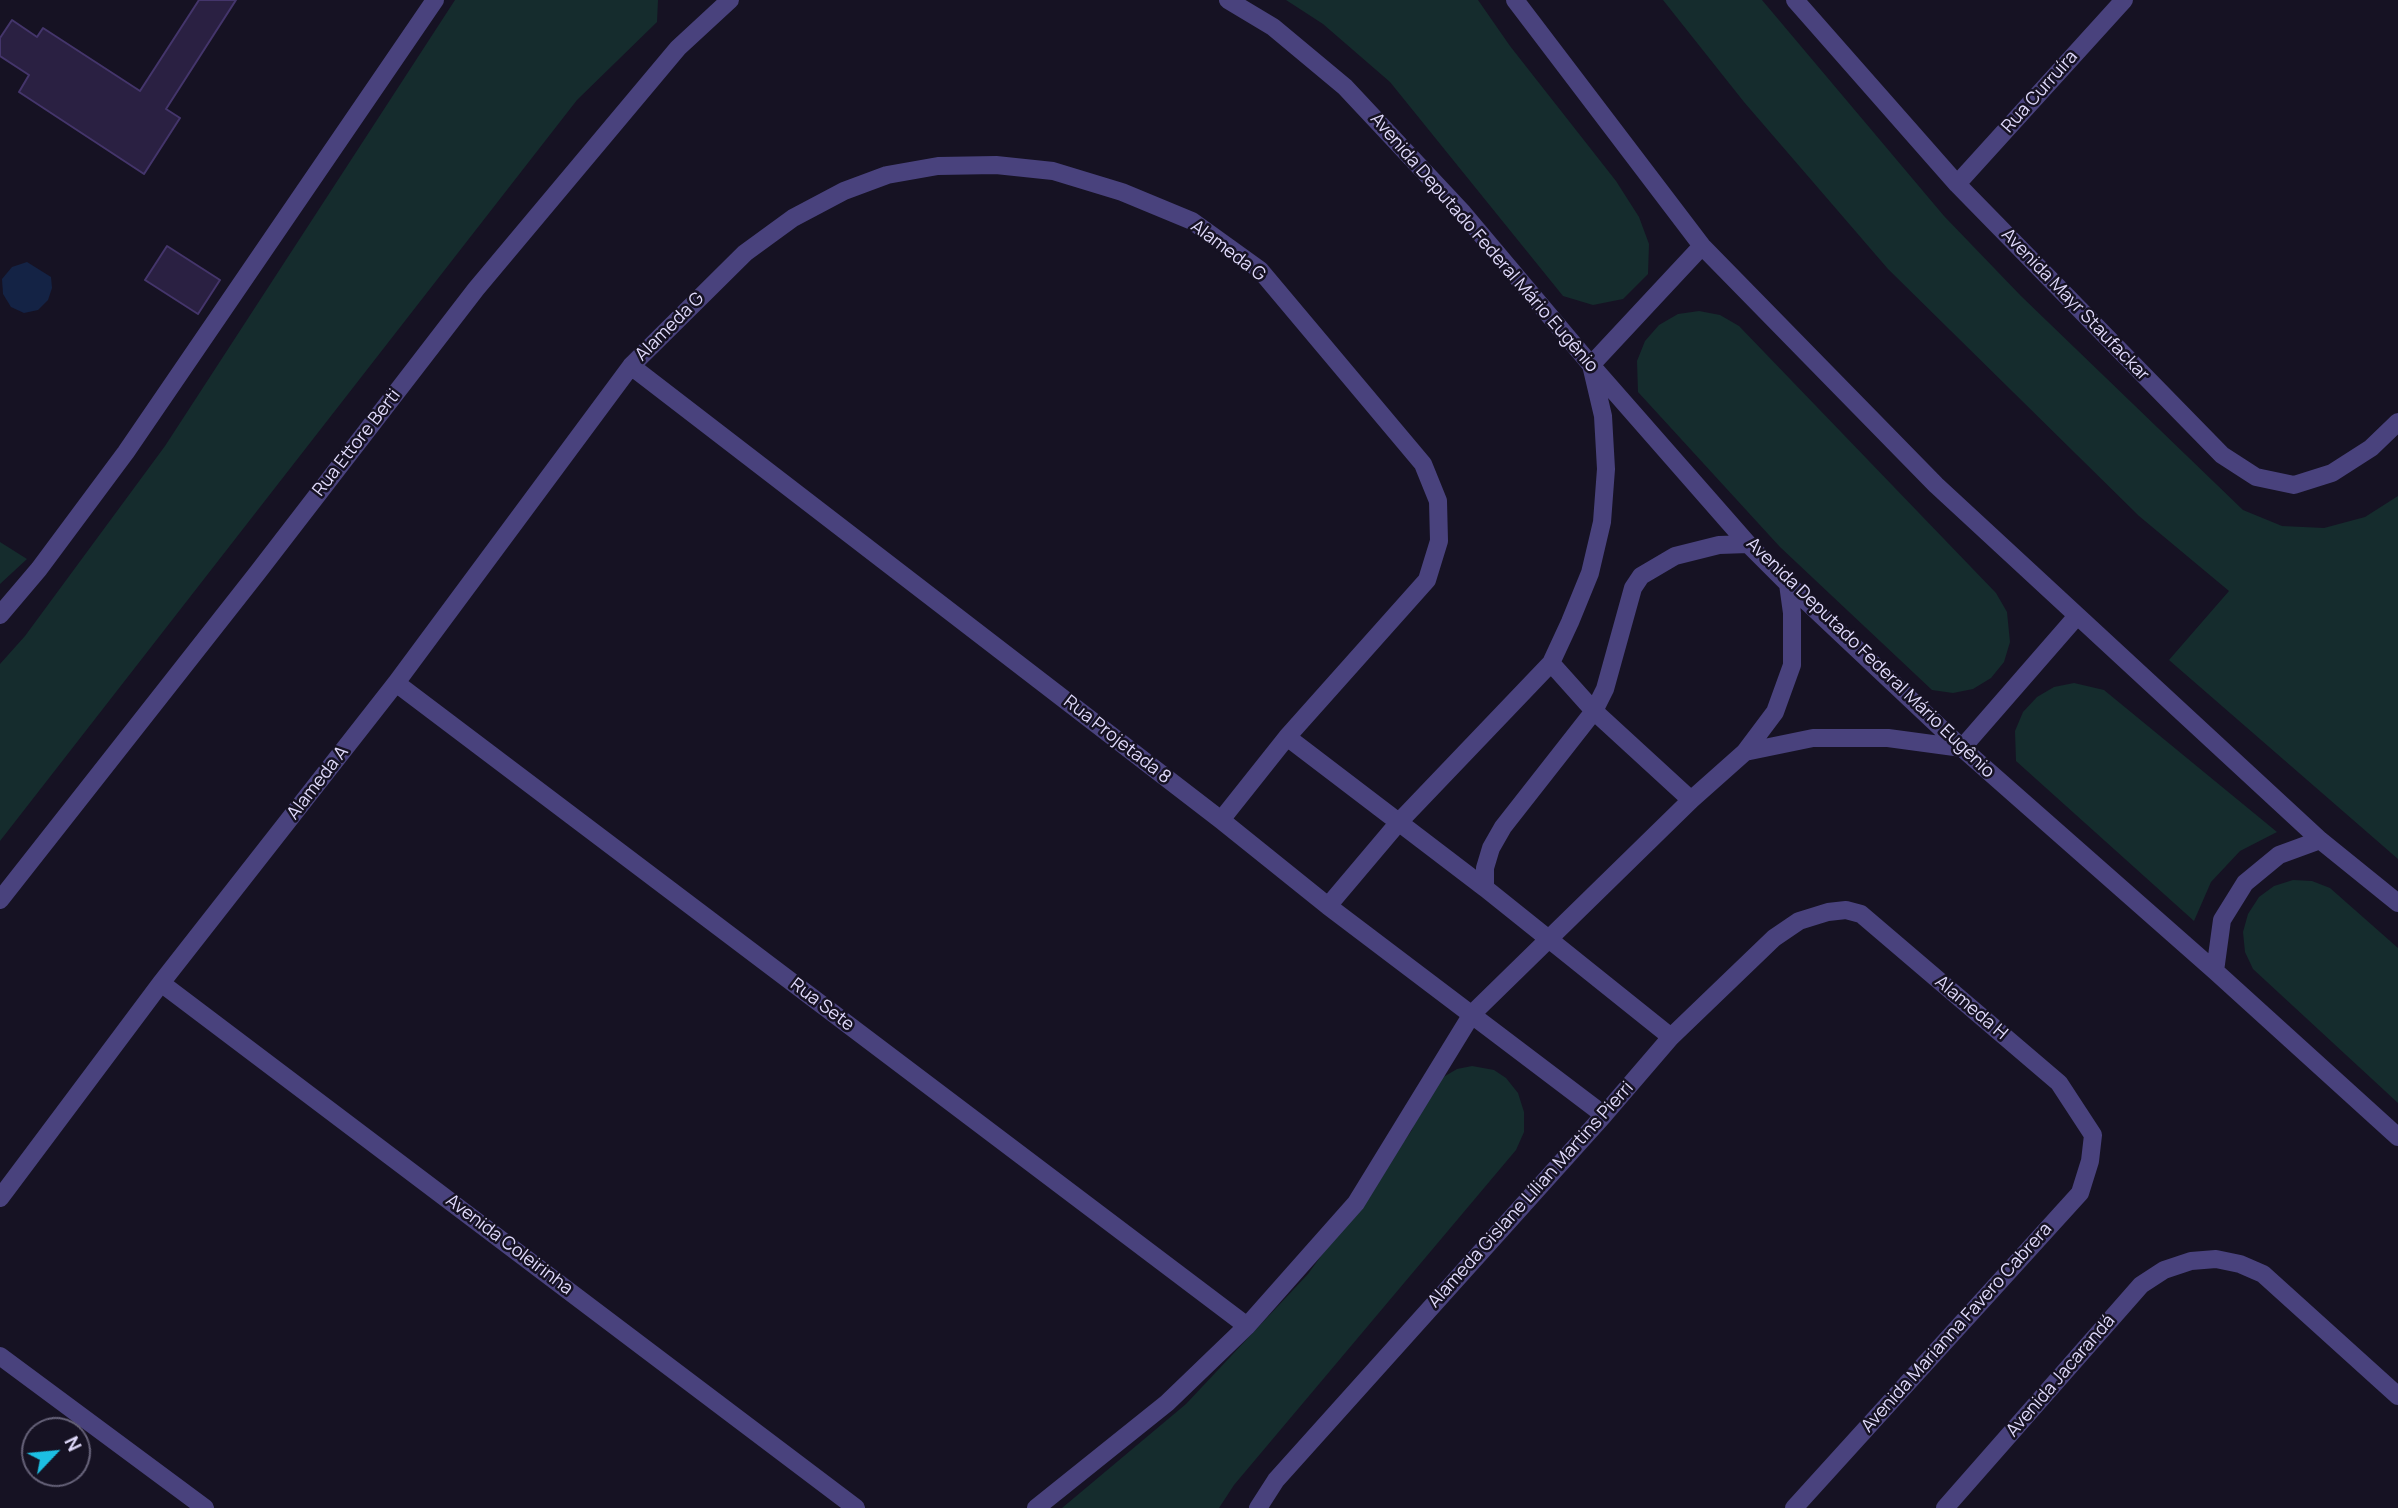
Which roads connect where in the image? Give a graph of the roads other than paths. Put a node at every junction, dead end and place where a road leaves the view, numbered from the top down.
1 (435, 0) edge
2 (730, 0) edge
3 (1228, 0) edge
4 (1515, 0) edge
5 (1795, 0) edge
6 (2124, 0) edge
7 (1957, 184) junction
8 (1702, 246) junction
9 (1591, 365) junction
10 (631, 366) junction
11 (2398, 422) edge
12 (1748, 544) junction
13 (1788, 584) junction
14 (0, 615) edge
15 (2077, 616) junction
16 (1550, 663) junction
17 (396, 683) junction
18 (1594, 711) junction
19 (1287, 737) junction
20 (1962, 748) junction
21 (1745, 752) junction
22 (1690, 800) junction
23 (1221, 820) junction
24 (1399, 822) junction
25 (2320, 840) junction
26 (1485, 888) junction
27 (0, 900) edge
28 (2398, 903) edge
29 (1328, 906) junction
30 (1828, 912) joint
31 (1548, 938) junction
32 (2215, 971) junction
33 (161, 983) junction
34 (1472, 1014) junction
35 (1671, 1037) junction
36 (1604, 1115) junction
37 (2093, 1135) joint
38 (2398, 1137) edge
39 (0, 1198) edge
40 (1247, 1326) junction
41 (0, 1356) edge
42 (2398, 1396) edge
43 (205, 1508) edge
44 (856, 1508) edge
45 (1036, 1508) edge
46 (1258, 1508) edge
47 (1794, 1508) edge
48 (1945, 1508) edge

1 - 14 street
2 - 27 street, Rua Ettore Berti
3 - 9 street, Avenida Deputado Federal Mário Eugênio
4 - 8 street
5 - 7 street, Avenida Mayr Staufackar
6 - 7 street, Rua Curruíra
7 - 11 street, Avenida Mayr Staufackar
8 - 9 street
8 - 15 street
9 - 12 street, Avenida Deputado Federal Mário Eugênio
9 - 16 street
10 - 17 street, Alameda A
10 - 19 street, Alameda G
10 - 23 street, Rua Projetada 8
12 - 13 street, Avenida Deputado Federal Mário Eugênio
12 - 18 street
13 - 20 street, Avenida Deputado Federal Mário Eugênio
13 - 21 street
15 - 20 street
15 - 25 street
16 - 18 street
16 - 24 street
17 - 33 street, Alameda A
17 - 40 street, Rua Sete
18 - 22 street
18 - 26 street
19 - 23 street, Alameda G
19 - 24 street
20 - 21 street
20 - 32 street, Avenida Deputado Federal Mário Eugênio
21 - 22 street
22 - 31 street
23 - 29 street, Rua Projetada 8
24 - 26 street
24 - 29 street
25 - 28 street
25 - 32 street
26 - 31 street
29 - 34 street, Rua Projetada 8
30 - 35 street, Alameda Gislane Lílian Martins Pierri
30 - 37 street, Alameda H
31 - 34 street
31 - 35 street
32 - 38 street, Avenida Deputado Federal Mário Eugênio
33 - 39 street, Alameda A
33 - 44 street, Avenida Coleirinha
34 - 36 street, Rua Projetada 8
34 - 40 street
35 - 36 street, Alameda Gislane Lílian Martins Pierri
36 - 46 street, Alameda Gislane Lílian Martins Pierri
37 - 47 street, Avenida Marianna Favero Cabrera
40 - 45 street
41 - 43 street
42 - 48 street, Avenida Jacarandá

